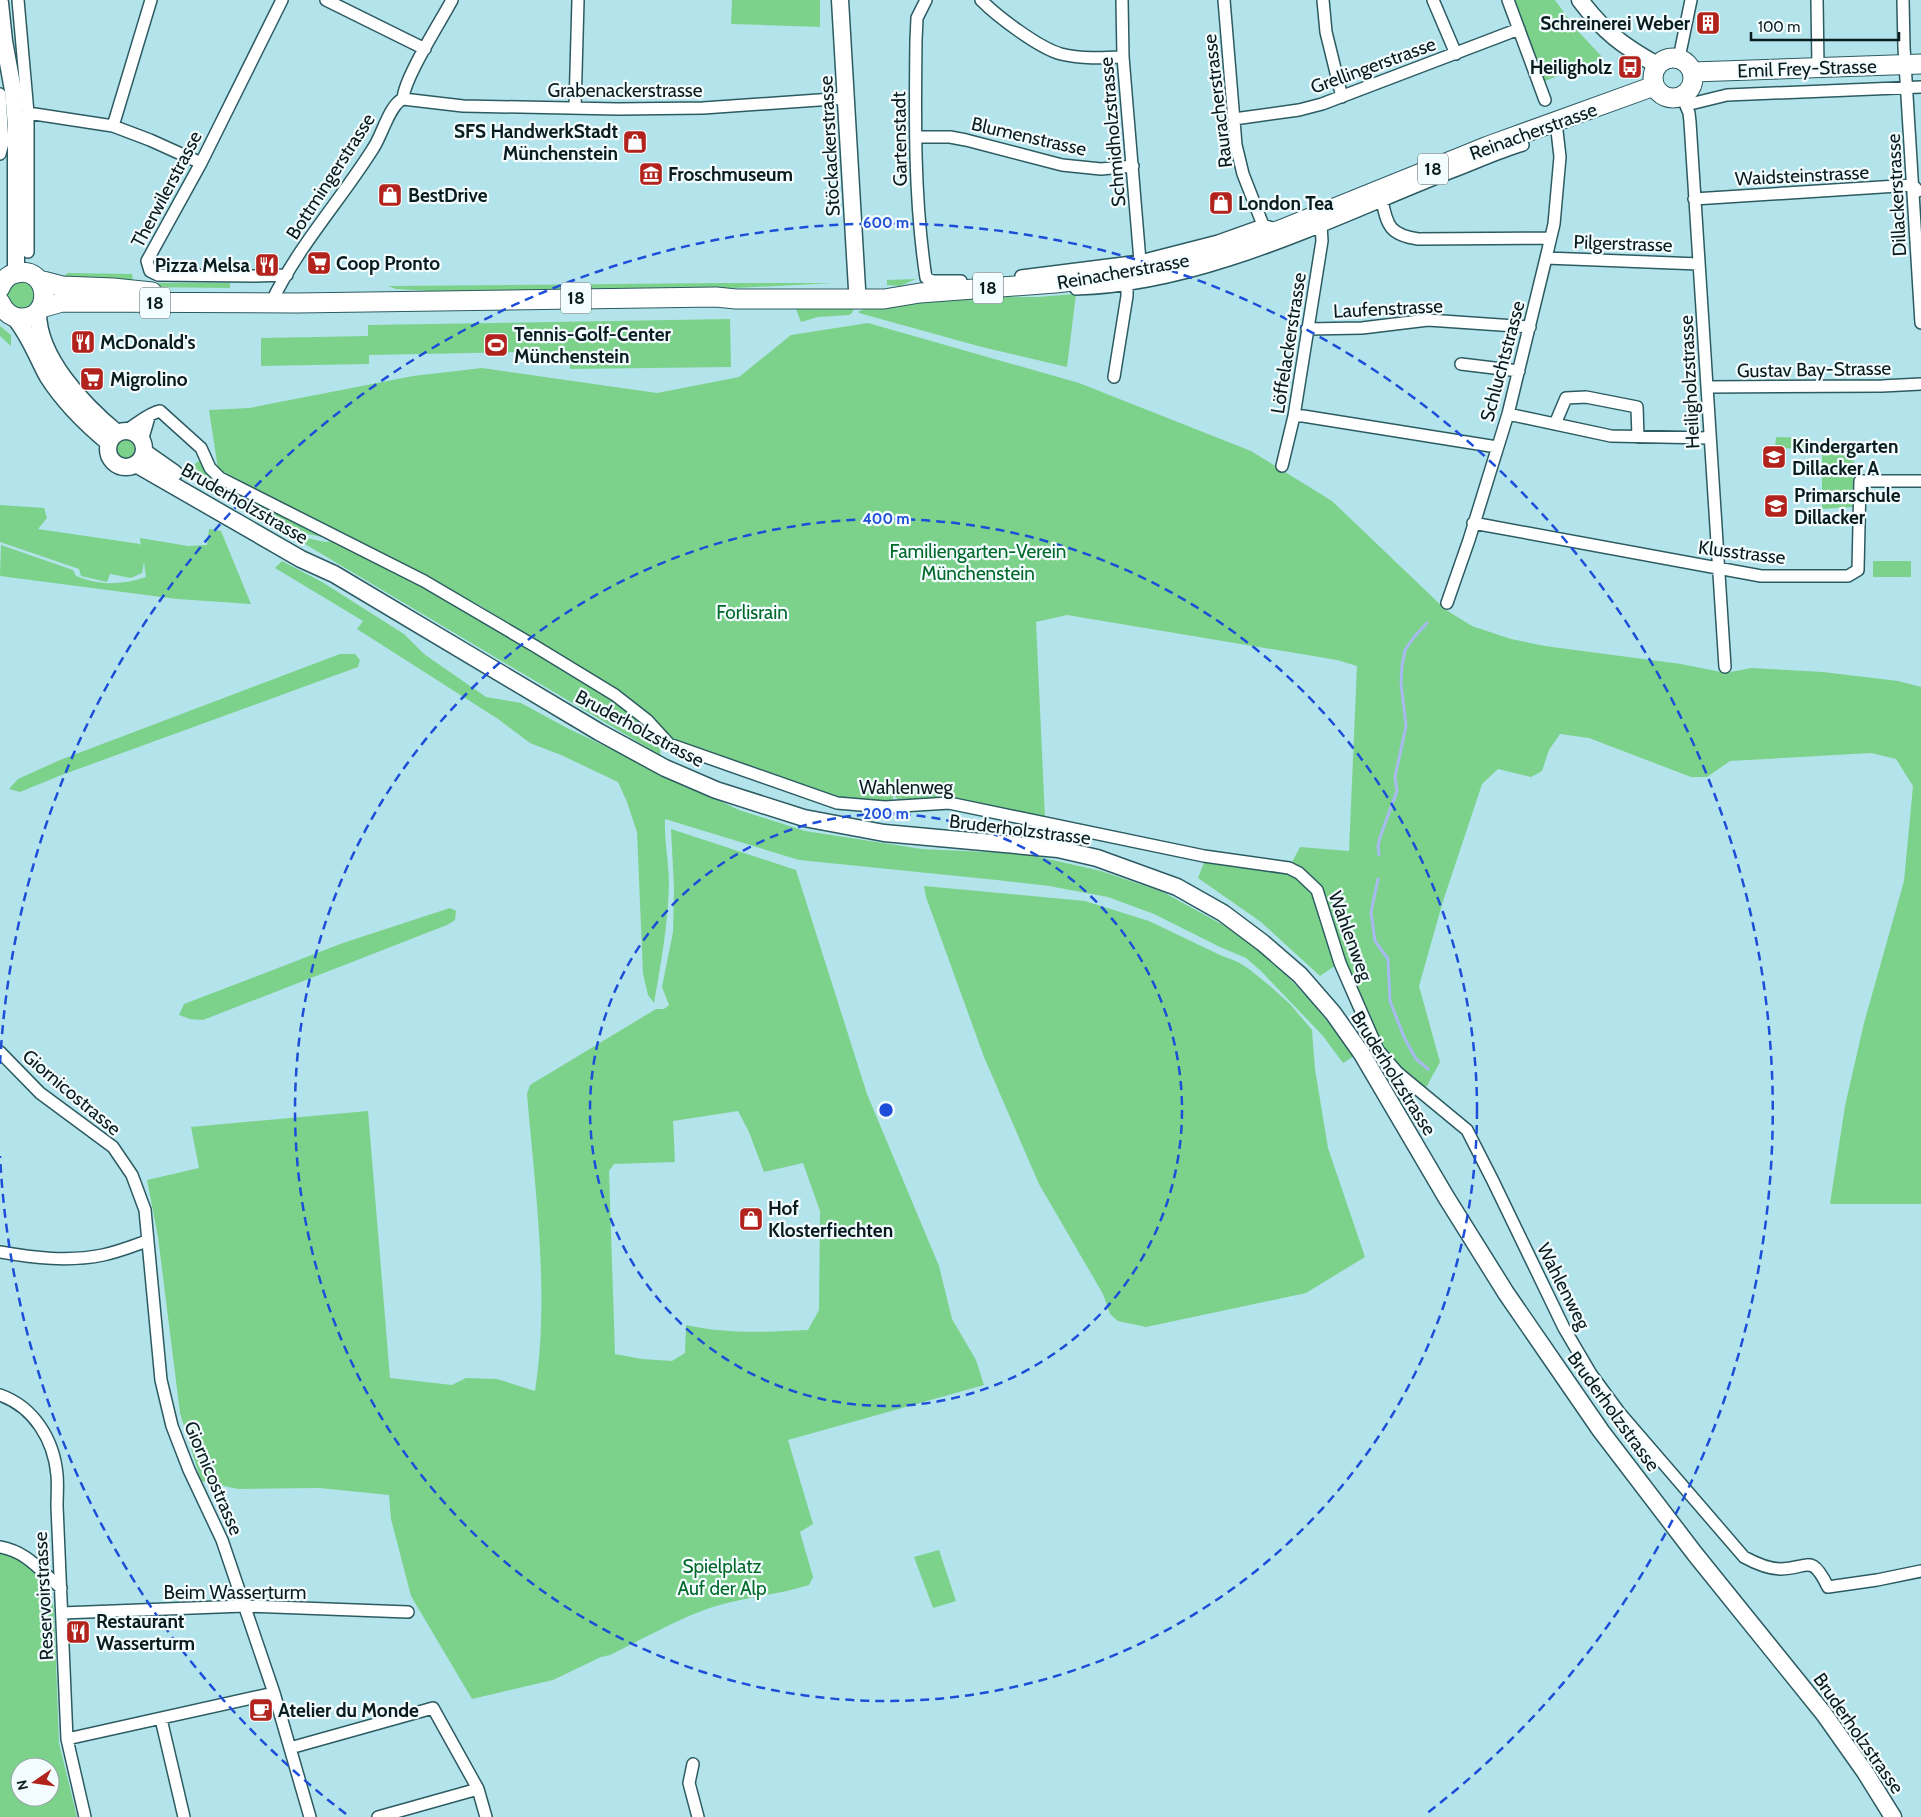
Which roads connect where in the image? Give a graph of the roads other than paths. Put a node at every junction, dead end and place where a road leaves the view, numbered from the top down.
1 (18, 0) edge
2 (151, 0) edge
3 (282, 0) edge
4 (326, 0) edge
5 (452, 0) edge
6 (578, 0) edge
7 (840, 0) edge
8 (926, 0) edge
9 (981, 0) edge
10 (1122, 0) edge
11 (1224, 0) edge
12 (1323, 0) edge
13 (1433, 0) edge
14 (1508, 0) edge
15 (1580, 0) edge
16 (1691, 0) edge
17 (1817, 0) edge
18 (1903, 0) edge
19 (0, 4) edge
20 (1519, 29) junction
21 (2, 36) edge
22 (425, 49) junction
23 (1456, 54) junction
24 (1123, 57) junction
25 (1679, 58) junction
26 (1913, 64) edge
27 (1657, 65) junction
28 (1818, 68) junction
29 (1693, 72) junction
30 (1654, 86) junction
31 (1907, 88) junction
32 (1921, 88) edge
33 (0, 94) edge
34 (1342, 97) junction
35 (847, 98) junction
36 (403, 99) junction
37 (1546, 100) dead end
38 (1684, 101) junction
39 (575, 108) junction
40 (28, 113) junction
41 (1234, 119) junction
42 (1556, 122) junction
43 (113, 126) junction
44 (917, 137) junction
45 (1523, 145) dead end
46 (0, 154) edge
47 (201, 163) junction
48 (1134, 166) junction
49 (1917, 190) edge
50 (1694, 199) junction
51 (1382, 200) junction
52 (1321, 224) junction
53 (1271, 228) junction
54 (1550, 238) junction
55 (28, 252) dead end
56 (1546, 258) junction
57 (1699, 264) junction
58 (1133, 273) junction
59 (287, 275) junction
60 (39, 280) junction
61 (5, 281) edge
62 (923, 285) junction
63 (272, 290) junction
64 (1920, 293) edge
65 (858, 294) junction
66 (5, 309) edge
67 (39, 310) junction
68 (1921, 323) edge
69 (1530, 327) junction
70 (1307, 329) junction
71 (1461, 364) dead end
72 (1519, 371) junction
73 (1114, 377) dead end
74 (1921, 384) edge
75 (1708, 387) junction
76 (1508, 414) junction
77 (1294, 416) junction
78 (149, 417) junction
79 (1555, 424) junction
80 (117, 435) junction
81 (1638, 437) junction
82 (1710, 438) junction
83 (1497, 447) junction
84 (141, 452) junction
85 (1282, 466) dead end
86 (1921, 481) edge
87 (1473, 524) junction
88 (1719, 569) junction
89 (1447, 604) dead end
90 (1725, 666) dead end
91 (0, 1052) edge
92 (148, 1241) junction
93 (0, 1252) edge
94 (0, 1395) edge
95 (0, 1547) edge
96 (1921, 1571) edge
97 (61, 1588) junction
98 (244, 1606) junction
99 (408, 1612) dead end
100 (62, 1613) junction
101 (274, 1693) junction
102 (161, 1719) junction
103 (67, 1739) junction
104 (290, 1748) junction
105 (693, 1764) dead end
106 (478, 1789) junction
107 (84, 1817) edge
108 (184, 1817) edge
109 (310, 1817) edge
110 (378, 1817) edge
111 (486, 1817) edge
112 (698, 1817) edge
113 (1893, 1817) edge

1 - 40 street
2 - 43 street
3 - 47 street, Therwilerstrasse
4 - 22 street
5 - 22 street, Bottmingerstrasse
6 - 39 street
7 - 35 main road, Stöckackerstrasse
8 - 44 street, Gartenstadt
9 - 24 street
10 - 24 street, Schmidholzstrasse
11 - 41 street, Rauracherstrasse
12 - 34 street
13 - 23 street
14 - 20 street
15 - 27 main road
16 - 25 street
17 - 28 street
18 - 26 street, Dillackerstrasse
19 - 21 main road
20 - 23 street, Grellingerstrasse
20 - 37 street
21 - 61 main road
22 - 36 street, Bottmingerstrasse
23 - 34 street, Grellingerstrasse
24 - 48 street, Schmidholzstrasse
25 - 27 main road
25 - 29 main road
26 - 28 main road, Emil Frey-Strasse
26 - 31 street, Dillackerstrasse
27 - 30 main road
28 - 29 main road, Emil Frey-Strasse
29 - 38 main road
30 - 38 main road
30 - 42 main road, Reinacherstrasse / 18
31 - 32 street
31 - 38 street
31 - 49 street, Dillackerstrasse
33 - 46 street
34 - 41 street, Grellingerstrasse
35 - 39 street, Grabenackerstrasse
35 - 65 main road, Stöckackerstrasse
36 - 39 street, Grabenackerstrasse
36 - 59 street, Bottmingerstrasse
38 - 50 street, Heiligholzstrasse
40 - 43 street
40 - 55 street
41 - 53 street, Rauracherstrasse
42 - 53 main road, Reinacherstrasse / 18
42 - 54 street, Schluchtstrasse
43 - 47 street
44 - 48 street, Blumenstrasse
44 - 62 street, Gartenstadt
45 - 51 street
47 - 63 street, Therwilerstrasse
48 - 58 street, Schmidholzstrasse
49 - 50 street, Waidsteinstrasse
49 - 64 street, Dillackerstrasse
50 - 57 street, Heiligholzstrasse
51 - 52 street
51 - 54 street
52 - 58 street
52 - 70 street, Löffelackerstrasse
53 - 58 main road, Reinacherstrasse / 18
54 - 56 street, Schluchtstrasse
56 - 57 street, Pilgerstrasse
56 - 69 street, Schluchtstrasse
57 - 75 street, Heiligholzstrasse
58 - 62 main road, Reinacherstrasse / 18
58 - 62 street
58 - 73 street, Schmidholzstrasse
59 - 63 street, Bottmingerstrasse
59 - 63 street, Therwilerstrasse
60 - 61 main road
60 - 63 main road, 18
60 - 67 main road
62 - 65 main road, Reinacherstrasse / 18
63 - 65 main road, 18
63 - 67 main road, 18
64 - 68 street, Dillackerstrasse
66 - 67 main road
66 - 80 main road
67 - 80 main road
69 - 70 street, Laufenstrasse
69 - 72 street, Schluchtstrasse
70 - 77 street, Löffelackerstrasse
71 - 72 street
72 - 76 street, Schluchtstrasse
74 - 75 street, Gustav Bay-Strasse
75 - 82 street, Heiligholzstrasse
76 - 79 street
76 - 83 street, Schluchtstrasse
77 - 83 street
77 - 85 street, Löffelackerstrasse
78 - 80 street
78 - 84 street
78 - 96 street, Wahlenweg
79 - 81 street
79 - 81 street
80 - 84 main road
80 - 84 main road
81 - 82 street
82 - 88 street, Heiligholzstrasse
83 - 87 street, Schluchtstrasse
84 - 113 main road, Bruderholzstrasse
86 - 88 street, Klusstrasse
87 - 88 street, Klusstrasse
87 - 89 street, Schluchtstrasse
88 - 90 street, Heiligholzstrasse
91 - 92 street, Giornicostrasse
92 - 93 street
92 - 98 street, Giornicostrasse
94 - 97 street, Reservoirstrasse
95 - 97 street
97 - 100 street, Reservoirstrasse
98 - 99 street, Beim Wasserturm
98 - 100 street, Beim Wasserturm
98 - 101 street, Giornicostrasse
100 - 103 street, Reservoirstrasse
101 - 102 street
101 - 104 street, Giornicostrasse
102 - 103 street
102 - 108 street
103 - 107 street, Reservoirstrasse
104 - 106 street
104 - 109 street, Giornicostrasse
105 - 112 street
106 - 110 street
106 - 111 street

